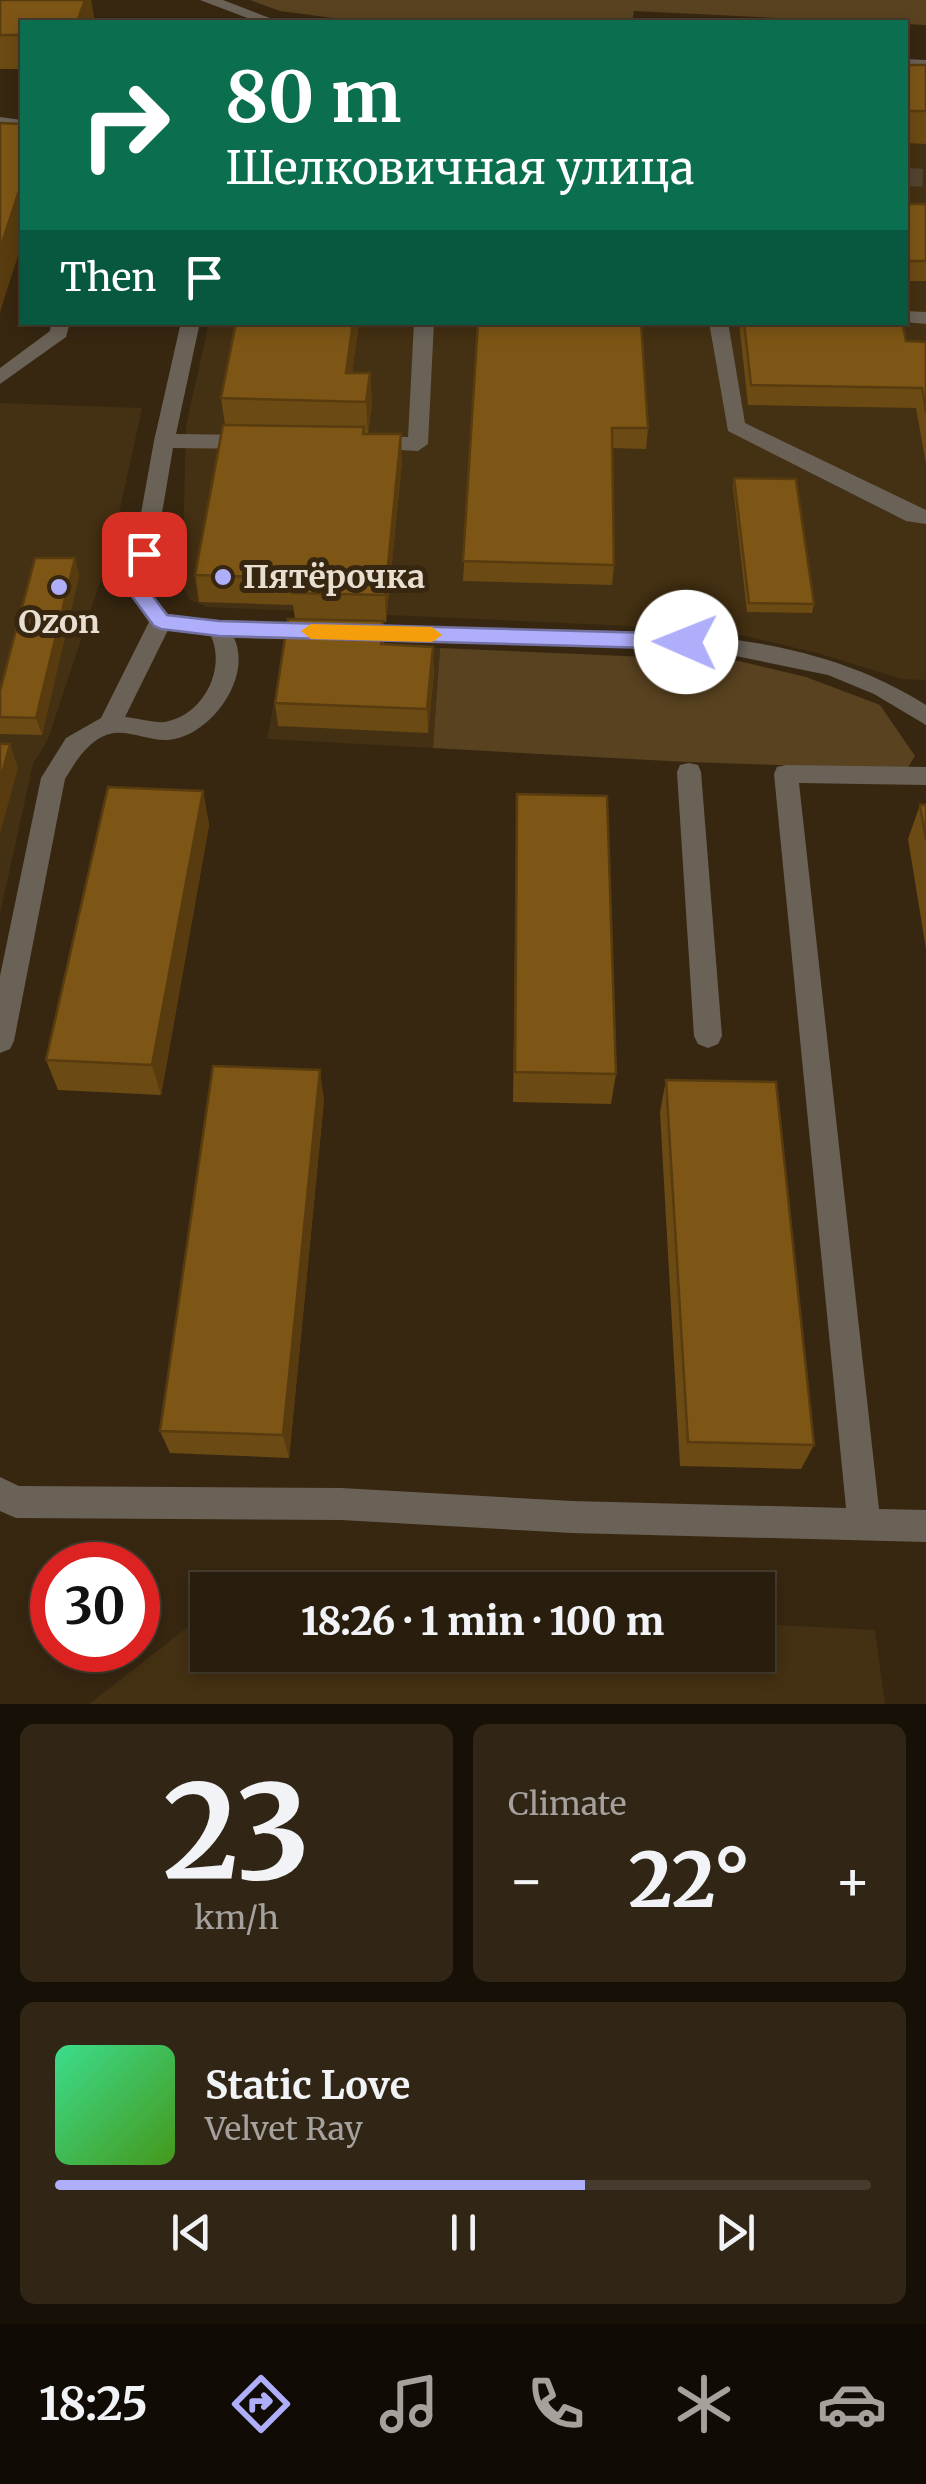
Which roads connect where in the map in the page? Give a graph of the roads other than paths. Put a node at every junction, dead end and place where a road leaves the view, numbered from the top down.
1 (208, 0) edge
2 (258, 20) edge
3 (60, 325) edge
4 (190, 325) edge
5 (424, 325) edge
6 (718, 325) edge
7 (0, 378) edge
8 (164, 441) junction
9 (281, 442) edge
10 (340, 443) edge
11 (926, 517) edge
12 (161, 621) junction
13 (219, 629) junction
14 (926, 716) edge
15 (110, 724) junction
16 (689, 772) dead end
17 (926, 776) edge
18 (708, 1036) dead end
19 (0, 1041) edge
20 (0, 1494) edge
21 (864, 1524) junction
22 (926, 1526) edge

1 - 2 street
3 - 7 street
4 - 8 street
5 - 10 street
6 - 11 street
8 - 9 street
8 - 12 street
12 - 13 street
12 - 15 street
13 - 14 street
13 - 15 street
15 - 19 street
16 - 18 street
17 - 21 street
20 - 21 street
21 - 22 street

